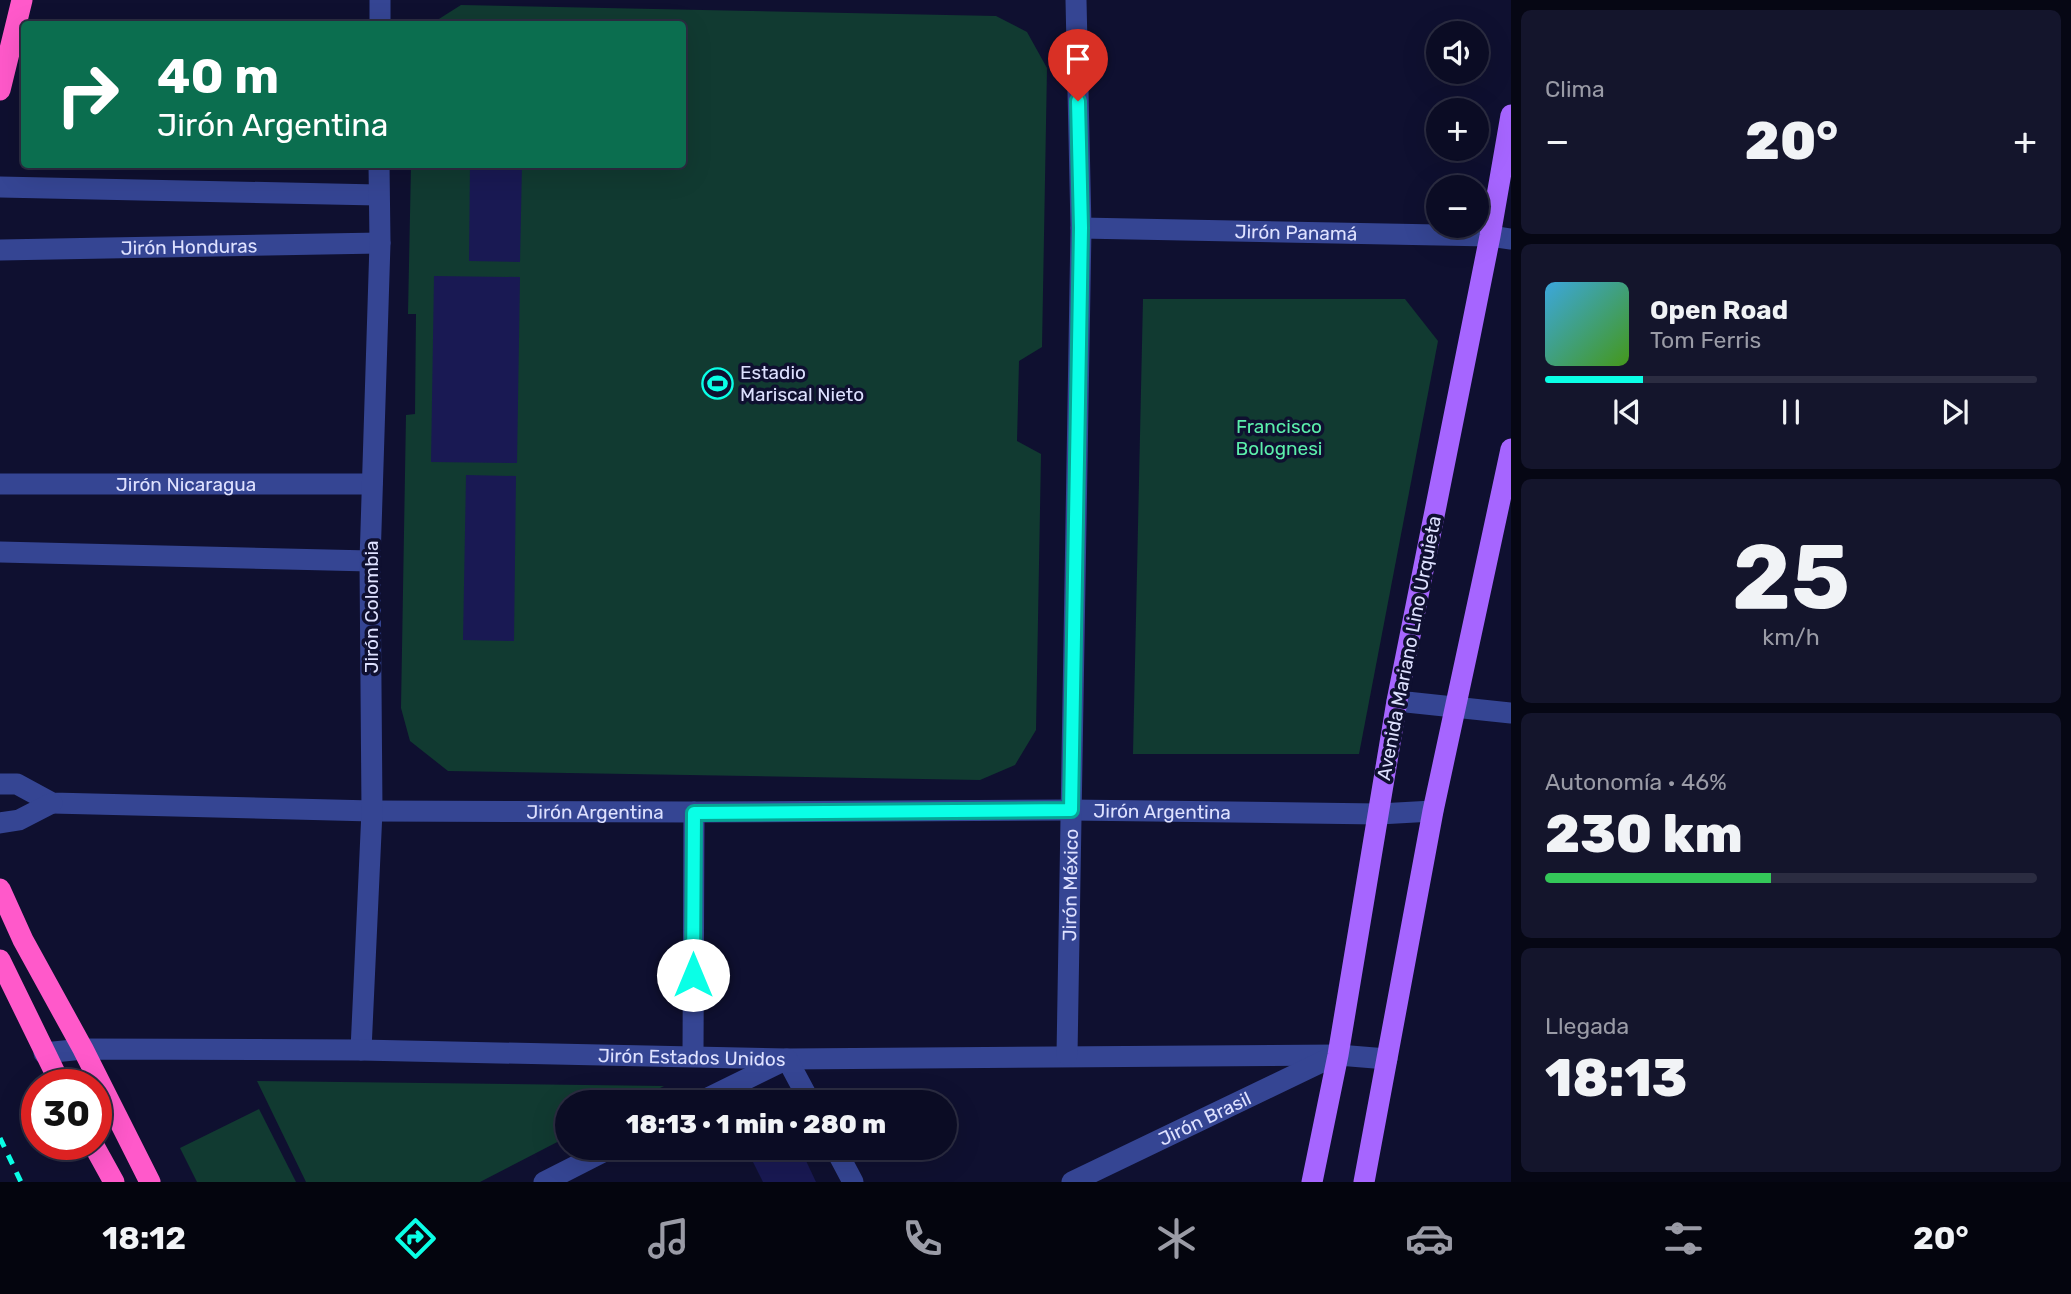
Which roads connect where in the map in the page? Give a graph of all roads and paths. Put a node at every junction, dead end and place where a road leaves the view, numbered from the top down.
1 (22, 0) edge
2 (380, 0) edge
3 (1076, 0) edge
4 (380, 21) edge
5 (0, 90) edge
6 (1511, 115) edge
7 (379, 168) edge
8 (0, 187) edge
9 (378, 195) junction
10 (1081, 228) junction
11 (1500, 238) edge
12 (380, 243) junction
13 (0, 250) edge
14 (1511, 449) edge
15 (0, 484) edge
16 (372, 484) junction
17 (0, 552) edge
18 (370, 561) junction
19 (1397, 701) junction
20 (1455, 709) junction
21 (1511, 713) edge
22 (0, 784) edge
23 (52, 803) junction
24 (1071, 810) junction
25 (1433, 810) junction
26 (372, 811) junction
27 (694, 813) junction
28 (1379, 814) junction
29 (0, 823) edge
30 (0, 889) edge
31 (0, 960) edge
32 (83, 1049) junction
33 (361, 1050) junction
34 (44, 1053) junction
35 (1067, 1055) junction
36 (1338, 1055) junction
37 (693, 1056) junction
38 (787, 1059) junction
39 (1387, 1059) junction
40 (52, 1069) edge
41 (725, 1090) edge
42 (804, 1090) edge
43 (102, 1160) edge
44 (587, 1160) edge
45 (841, 1160) edge
46 (114, 1182) edge
47 (150, 1182) edge
48 (544, 1182) edge
49 (853, 1182) edge
50 (1072, 1182) edge
51 (1312, 1182) edge
52 (1364, 1182) edge

1 - 5 highway
2 - 4 street
3 - 10 street, Jirón México
6 - 11 main road, Avenida Mariano Lino Urquieta
7 - 9 street, Jirón Colombia
8 - 9 street
9 - 12 street, Jirón Colombia
10 - 11 street, Jirón Panamá
10 - 24 street, Jirón México
11 - 19 main road, Avenida Mariano Lino Urquieta
12 - 13 street, Jirón Honduras
12 - 16 street, Jirón Colombia
14 - 20 main road
15 - 16 street, Jirón Nicaragua
16 - 18 street, Jirón Colombia
17 - 18 street
18 - 26 street, Jirón Colombia
19 - 20 street
19 - 28 main road, Avenida Mariano Lino Urquieta
20 - 21 street
20 - 25 main road
22 - 23 street, Jirón Argentina
23 - 26 street, Jirón Argentina
23 - 29 street, Jirón Argentina
24 - 27 street, Jirón Argentina
24 - 28 street, Jirón Argentina
24 - 35 street, Jirón México
25 - 28 street, Jirón Argentina
25 - 39 main road
26 - 27 street, Jirón Argentina
26 - 33 street, Jirón Colombia
27 - 37 street
28 - 36 main road, Avenida Mariano Lino Urquieta
30 - 32 highway
31 - 34 highway
32 - 33 street, Jirón Estados Unidos
32 - 34 street, Jirón Estados Unidos
32 - 47 highway
33 - 37 street, Jirón Estados Unidos
34 - 40 highway
35 - 36 street, Jirón Estados Unidos
35 - 38 street, Jirón Estados Unidos
36 - 39 street, Jirón Estados Unidos
36 - 50 street, Jirón Brasil
36 - 51 main road, Avenida Mariano Lino Urquieta
37 - 38 street, Jirón Estados Unidos
38 - 41 street
38 - 42 street
39 - 52 main road
43 - 46 highway
44 - 48 street
45 - 49 street

